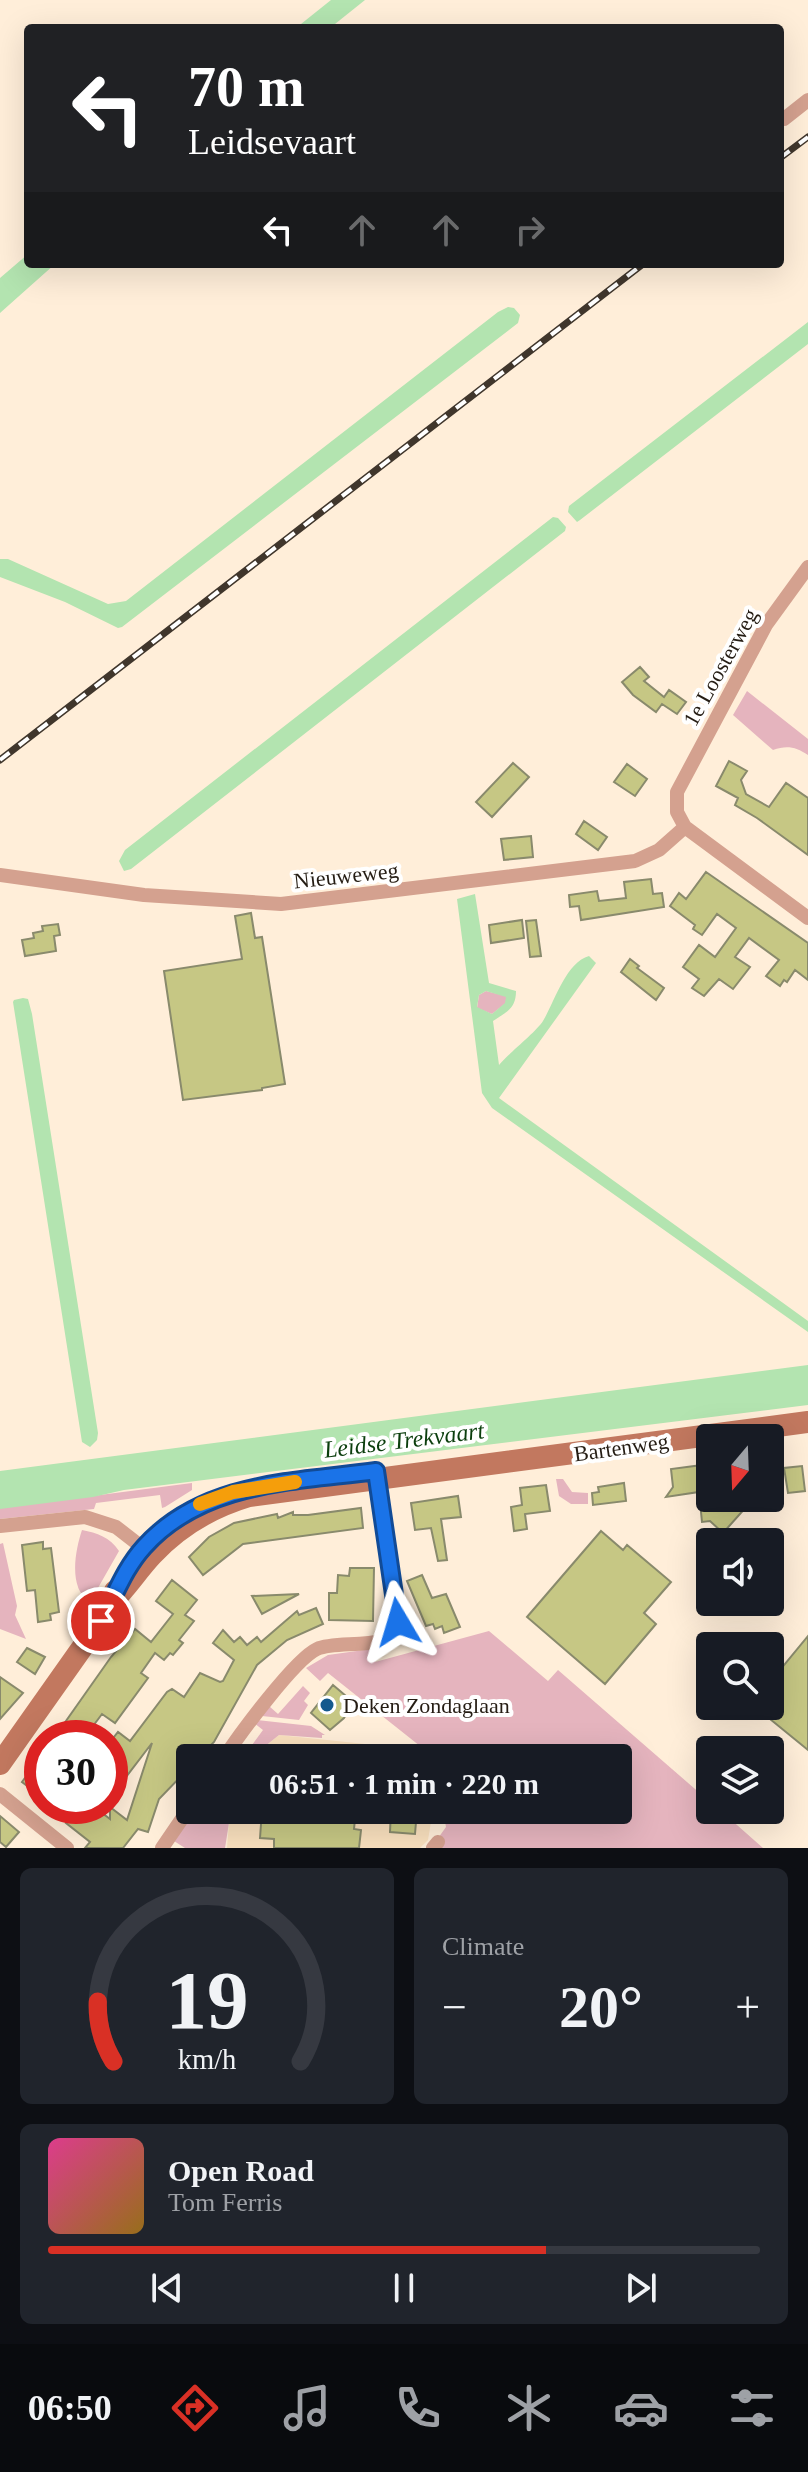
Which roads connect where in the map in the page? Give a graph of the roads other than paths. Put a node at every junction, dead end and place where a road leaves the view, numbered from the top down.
1 (808, 100) edge
2 (784, 119) dead end
3 (808, 567) edge
4 (685, 827) junction
5 (0, 875) edge
6 (808, 918) edge
7 (808, 1422) edge
8 (377, 1476) junction
9 (0, 1526) edge
10 (148, 1551) junction
11 (233, 1744) edge
12 (0, 1764) edge
13 (0, 1794) edge
14 (178, 1824) edge
15 (67, 1848) edge
16 (162, 1848) edge

1 - 2 street
3 - 4 street, 1e Loosterweg
4 - 5 street, Nieuweweg
4 - 6 street
7 - 8 main road, Bartenweg
8 - 10 main road, Bartenweg
8 - 11 street
9 - 10 street
10 - 12 main road, Bartenweg
13 - 15 street
14 - 16 street

